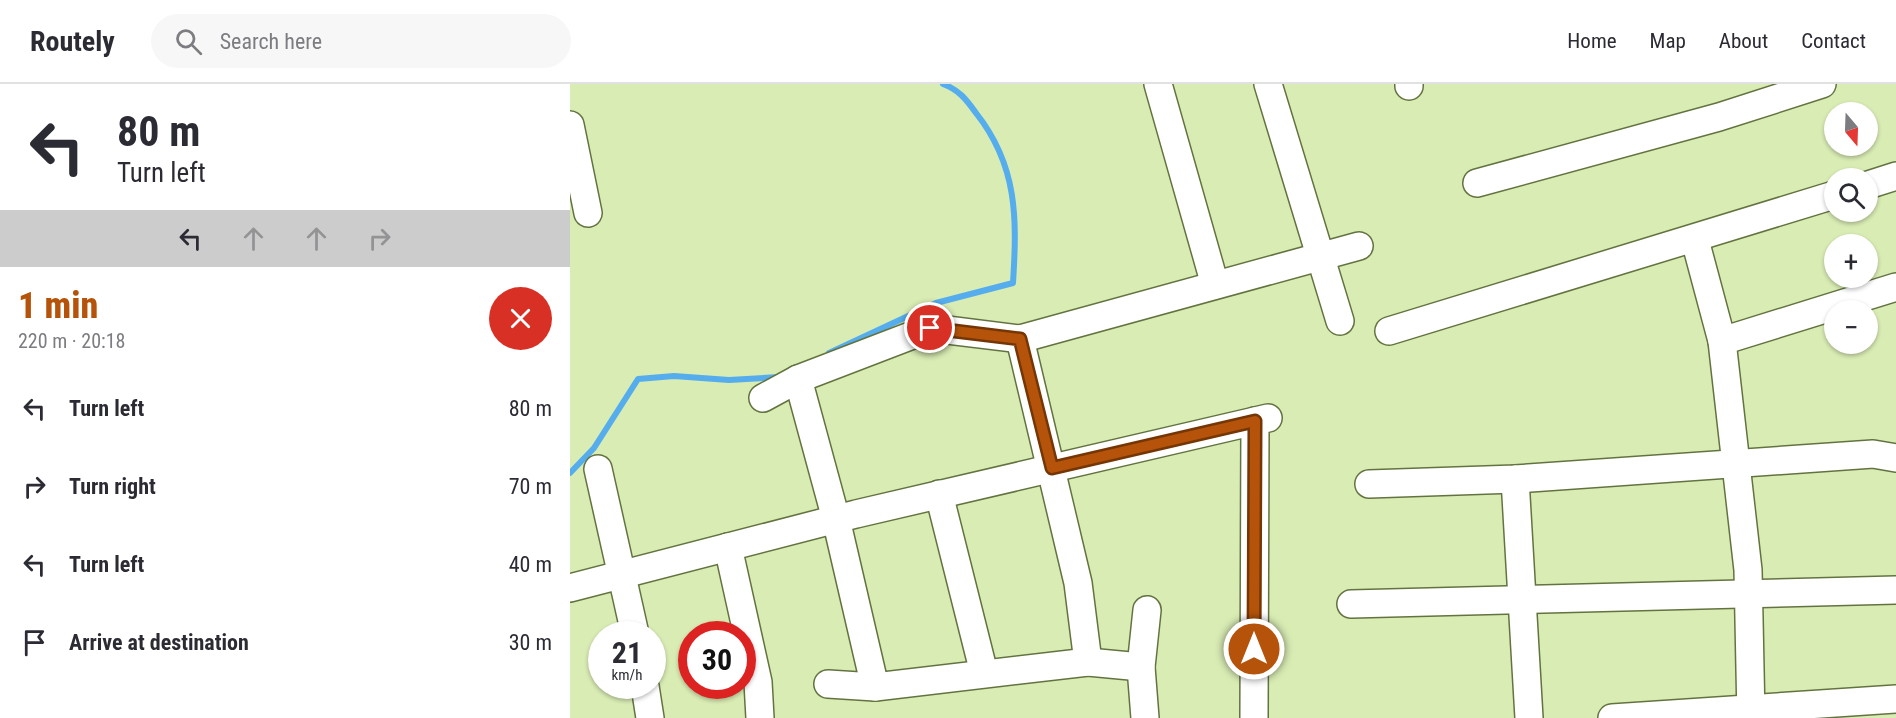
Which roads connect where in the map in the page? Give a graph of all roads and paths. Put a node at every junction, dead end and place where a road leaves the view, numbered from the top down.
1 (1158, 84) edge
2 (1268, 84) edge
3 (1822, 84) edge
4 (570, 125) edge
5 (1896, 176) edge
6 (1878, 182) edge
7 (1477, 183) dead end
8 (1824, 198) edge
9 (588, 213) dead end
10 (1695, 240) junction
11 (1359, 246) dead end
12 (1320, 256) junction
13 (1215, 285) junction
14 (1896, 287) edge
15 (1340, 321) dead end
16 (1389, 332) dead end
17 (1020, 339) junction
18 (1722, 341) junction
19 (798, 379) junction
20 (763, 398) dead end
21 (1896, 458) edge
22 (1736, 462) junction
23 (1052, 468) junction
24 (598, 469) dead end
25 (1515, 479) junction
26 (1369, 484) dead end
27 (939, 494) junction
28 (836, 519) junction
29 (728, 547) junction
30 (622, 574) junction
31 (570, 588) edge
32 (1896, 590) edge
33 (1749, 594) junction
34 (1522, 600) junction
35 (1351, 604) dead end
36 (1147, 610) dead end
37 (632, 621) edge
38 (1088, 663) junction
39 (1141, 667) junction
40 (984, 674) junction
41 (828, 684) dead end
42 (875, 687) junction
43 (647, 699) edge
44 (1896, 699) edge
45 (1751, 713) edge
46 (650, 718) edge
47 (760, 718) edge
48 (1145, 718) edge
49 (1254, 718) edge
50 (1529, 718) edge
51 (1612, 718) edge

1 - 13 street
2 - 12 street
3 - 7 street
4 - 9 street
5 - 6 street
8 - 10 street
10 - 16 street
10 - 18 street
11 - 12 street
12 - 13 street
12 - 15 street
13 - 17 street
14 - 18 street
17 - 19 street
17 - 23 street
18 - 22 street
19 - 20 street
19 - 28 street
21 - 22 street
22 - 25 street
22 - 33 street
23 - 27 street
23 - 38 street
23 - 49 street
24 - 30 street
25 - 26 street
25 - 34 street
27 - 28 street
27 - 40 street
28 - 29 street
28 - 42 street
29 - 30 street
29 - 47 street
30 - 31 street
30 - 37 street
32 - 33 street
33 - 34 street
33 - 45 street
34 - 35 street
34 - 50 street
36 - 39 street
38 - 39 street
38 - 40 street
39 - 48 street
40 - 42 street
41 - 42 street
43 - 46 street
44 - 45 street
45 - 51 street

